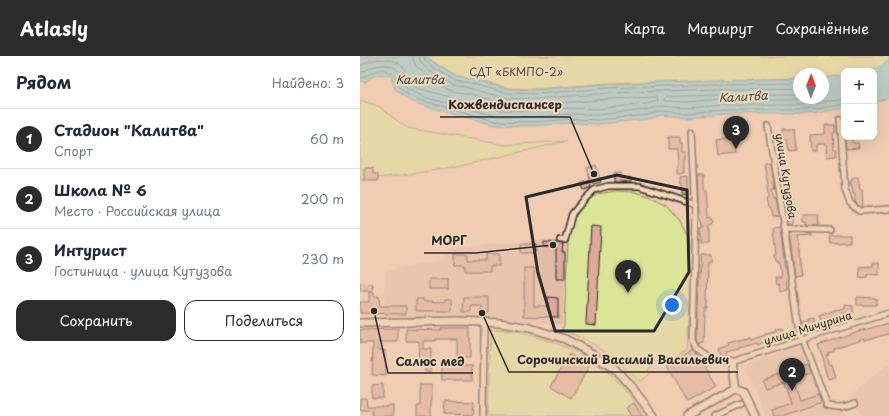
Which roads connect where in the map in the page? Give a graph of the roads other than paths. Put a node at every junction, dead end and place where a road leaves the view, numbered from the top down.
1 (840, 120) dead end
2 (768, 126) dead end
3 (692, 131) dead end
4 (696, 205) junction
5 (889, 209) edge
6 (784, 229) junction
7 (830, 230) dead end
8 (560, 240) dead end
9 (889, 313) edge
10 (484, 322) junction
11 (360, 323) edge
12 (802, 339) junction
13 (732, 362) junction
14 (736, 389) junction
15 (855, 403) dead end
16 (741, 404) dead end
17 (483, 416) edge
18 (654, 416) edge
19 (687, 416) edge
20 (715, 416) edge
21 (755, 416) edge

1 - 5 street
2 - 6 street, улица Кутузова
3 - 4 street
4 - 8 street
4 - 13 street
6 - 7 street, улица Кутузова
6 - 12 street, улица Кутузова
9 - 12 street, улица Мичурина
10 - 11 street
10 - 17 street
10 - 18 street
12 - 13 street, улица Мичурина
12 - 15 street, улица Кутузова
13 - 14 street
14 - 19 street
14 - 21 street
16 - 20 street

